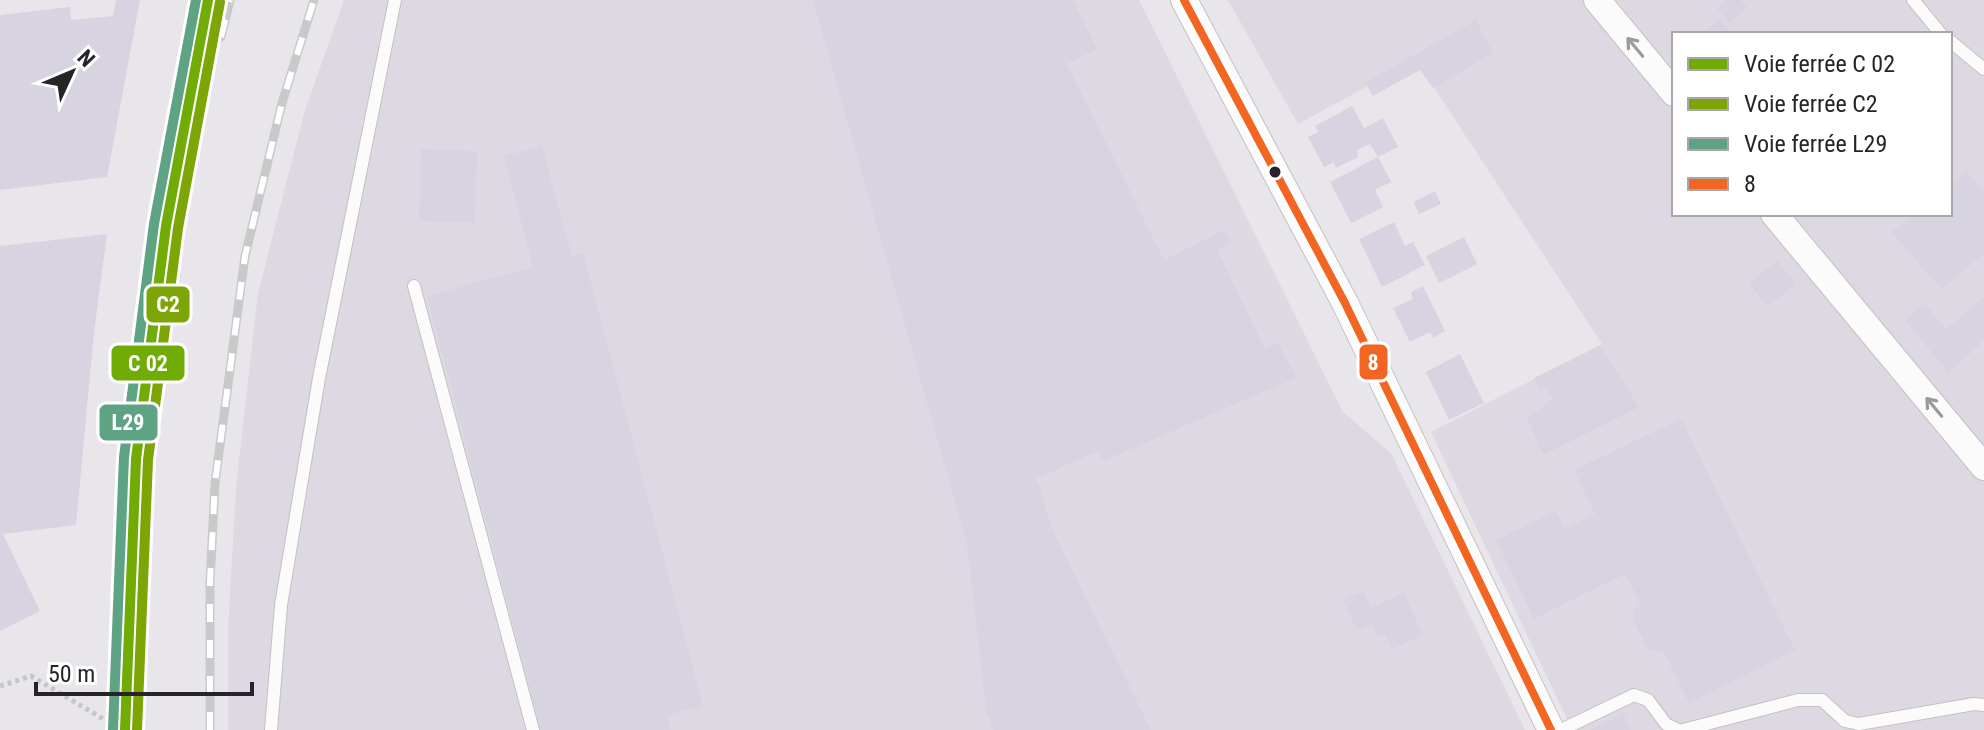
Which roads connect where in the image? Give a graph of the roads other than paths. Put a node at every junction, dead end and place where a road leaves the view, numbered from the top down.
1 (395, 0) edge
2 (1184, 0) edge
3 (1597, 0) edge
4 (1913, 0) edge
5 (1939, 32) edge
6 (1952, 43) edge
7 (1984, 69) edge
8 (1672, 91) edge
9 (1776, 216) edge
10 (414, 286) dead end
11 (1984, 467) edge
12 (1984, 705) edge
13 (271, 730) edge
14 (533, 730) edge
15 (1551, 730) edge
16 (1561, 730) edge
17 (1680, 730) edge

1 - 13 lane
2 - 15 street
8 -> 3 street
4 - 5 lane
6 - 7 lane
11 -> 9 street
10 - 14 lane
12 - 17 lane
16 - 17 lane

